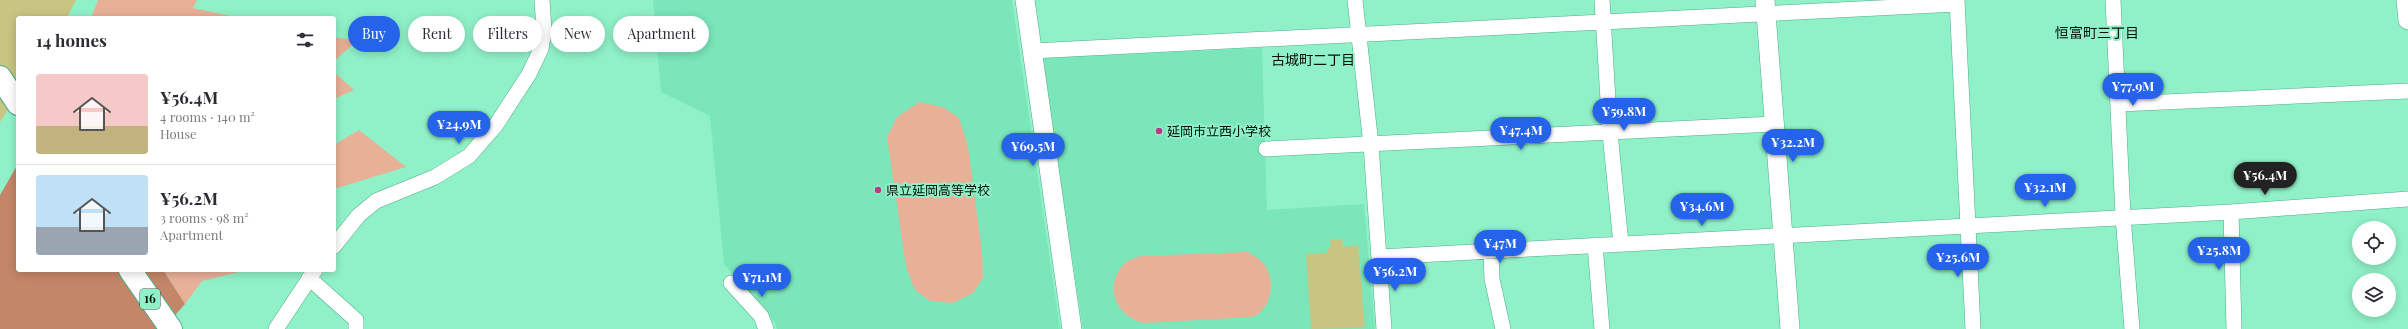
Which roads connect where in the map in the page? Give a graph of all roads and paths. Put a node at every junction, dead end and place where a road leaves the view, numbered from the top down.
1 (542, 0) edge
2 (1024, 0) edge
3 (1355, 0) edge
4 (1602, 0) edge
5 (2113, 0) edge
6 (2406, 0) edge
7 (1957, 2) edge
8 (1765, 7) edge
9 (2408, 20) edge
10 (1604, 22) junction
11 (1359, 35) junction
12 (1032, 51) junction
13 (0, 77) edge
14 (2408, 91) edge
15 (16, 101) edge
16 (2119, 104) junction
17 (1774, 124) junction
18 (1610, 133) junction
19 (1371, 145) junction
20 (1266, 149) dead end
21 (2408, 199) edge
22 (2231, 212) junction
23 (2123, 216) junction
24 (1969, 226) junction
25 (1783, 236) junction
26 (336, 244) edge
27 (1621, 244) junction
28 (1596, 245) junction
29 (1491, 252) junction
30 (1378, 257) junction
31 (131, 272) edge
32 (312, 274) edge
33 (731, 283) dead end
34 (170, 329) edge
35 (276, 329) edge
36 (356, 329) edge
37 (766, 329) edge
38 (1072, 329) edge
39 (1384, 329) edge
40 (1503, 329) edge
41 (1602, 329) edge
42 (1790, 329) edge
43 (1973, 329) edge
44 (2132, 329) edge
45 (2234, 329) edge

1 - 26 street
2 - 12 street
3 - 11 street
4 - 10 street
5 - 16 street
6 - 9 street
7 - 8 street
7 - 24 street
8 - 10 street
8 - 17 street
10 - 11 street
10 - 18 street
11 - 12 street
11 - 19 street
12 - 38 street
13 - 15 main road
14 - 16 street
16 - 23 street
17 - 18 street
17 - 25 street
18 - 19 street
18 - 27 street
19 - 20 street
19 - 30 street
21 - 22 street
22 - 23 street
22 - 45 street
23 - 24 street
23 - 44 street
24 - 25 street
24 - 43 street
25 - 27 street
25 - 42 street
27 - 28 street
28 - 29 street
28 - 41 street
29 - 30 street
29 - 40 street
30 - 39 street
31 - 34 main road, 16
32 - 35 street
32 - 36 street
33 - 37 street

